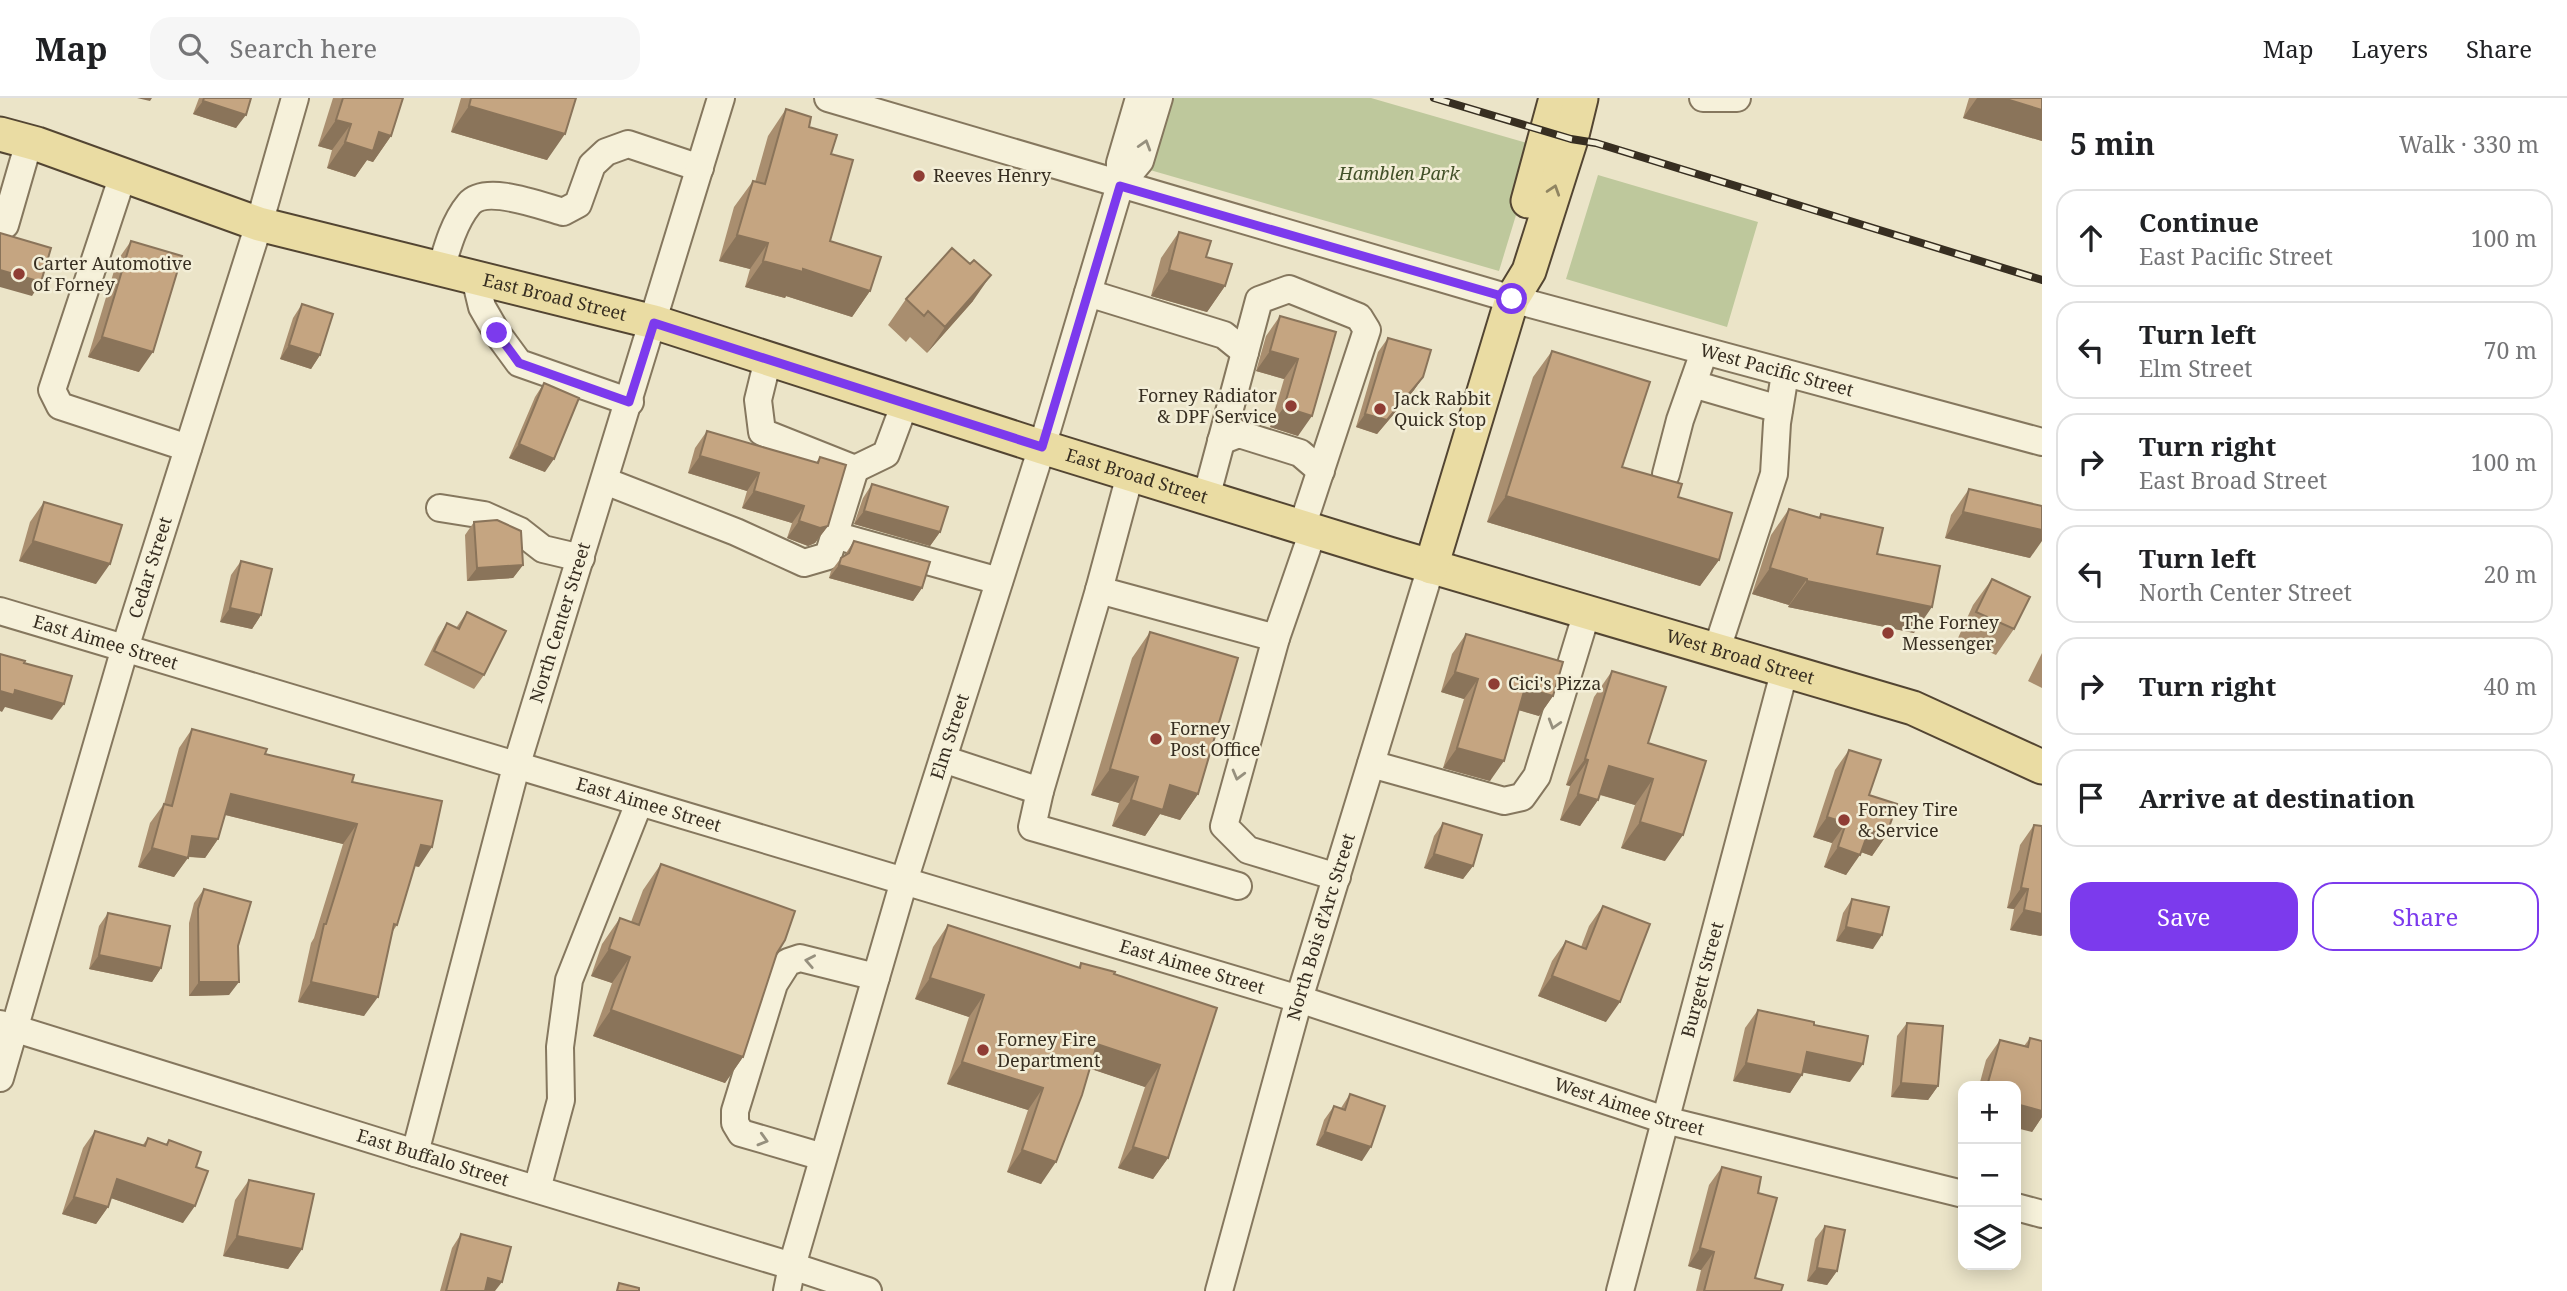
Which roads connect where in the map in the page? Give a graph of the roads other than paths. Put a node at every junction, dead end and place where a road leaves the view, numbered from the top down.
1 (295, 98) edge
2 (721, 98) edge
3 (828, 98) edge
4 (1139, 98) edge
5 (1159, 98) edge
6 (1556, 98) edge
7 (1581, 98) edge
8 (1703, 98) edge
9 (1737, 98) edge
10 (1560, 135) junction
11 (15, 138) edge
12 (700, 168) junction
13 (122, 175) junction
14 (1120, 186) junction
15 (259, 224) junction
16 (5, 225) dead end
17 (441, 269) junction
18 (475, 278) junction
19 (1088, 292) junction
20 (1512, 299) junction
21 (654, 323) junction
22 (1245, 352) junction
23 (1704, 352) junction
24 (768, 359) junction
25 (1785, 374) junction
26 (1693, 384) junction
27 (629, 402) junction
28 (905, 403) junction
29 (1779, 409) junction
30 (1221, 441) junction
31 (2042, 442) edge
32 (1042, 447) junction
33 (188, 448) junction
34 (855, 469) junction
35 (1321, 471) junction
36 (1666, 474) dead end
37 (1130, 475) junction
38 (605, 481) junction
39 (1206, 498) junction
40 (440, 508) dead end
41 (1307, 529) junction
42 (834, 536) junction
43 (581, 558) junction
44 (1431, 567) junction
45 (999, 581) junction
46 (1099, 590) junction
47 (0, 611) edge
48 (1587, 612) junction
49 (1276, 638) junction
50 (125, 648) junction
51 (1717, 649) junction
52 (1785, 669) junction
53 (943, 759) junction
54 (1371, 764) junction
55 (516, 767) junction
56 (2042, 767) edge
57 (1040, 791) junction
58 (639, 803) junction
59 (1337, 877) junction
60 (904, 881) junction
61 (1238, 886) dead end
62 (876, 977) junction
63 (1299, 999) junction
64 (7, 1026) edge
65 (0, 1078) edge
66 (1665, 1120) junction
67 (415, 1153) junction
68 (823, 1157) junction
69 (537, 1189) junction
70 (1958, 1193) edge
71 (2021, 1208) edge
72 (2042, 1214) edge
73 (789, 1278) edge
74 (868, 1291) edge
75 (1219, 1291) edge
76 (1620, 1291) edge

1 - 15 street, Cedar Street
2 - 12 street, North Center Street
3 - 14 street, West Pacific Street
4 - 14 street, Elm Street
14 -> 5 street, Elm Street
6 - 10 main road
7 - 10 main road
8 - 9 street
10 - 20 main road
11 - 13 main road, East Broad Street
11 - 16 street
12 - 17 street
12 - 21 street, North Center Street
13 - 15 main road, East Broad Street
13 - 33 street
14 - 19 street, Elm Street
14 - 20 street, West Pacific Street
15 - 17 main road, East Broad Street
15 - 33 street, Cedar Street
17 - 18 main road, East Broad Street
18 - 21 main road, East Broad Street
18 - 27 street
19 - 22 street
19 - 32 street, Elm Street
20 - 23 street, West Pacific Street
20 - 44 main road
21 - 24 main road, East Broad Street
21 - 27 street, North Center Street
22 - 30 street
22 - 35 street
23 - 25 street, West Pacific Street
23 - 26 street
24 - 28 main road, East Broad Street
24 - 34 street
25 - 29 street
25 - 31 street, West Pacific Street
26 - 29 street
26 - 36 street
27 - 38 street, North Center Street
28 - 32 main road, East Broad Street
28 - 34 street
29 - 51 street
30 - 35 street
30 - 39 street
32 - 37 main road, East Broad Street
32 - 45 street, Elm Street
33 - 50 street, Cedar Street
34 - 42 street
35 - 41 street
37 - 39 main road, East Broad Street
37 - 46 street
38 - 42 street
38 - 43 street, North Center Street
39 - 41 main road, East Broad Street
40 - 43 street
41 - 44 main road, East Broad Street
41 - 49 street
42 - 45 street
43 - 55 street, North Center Street
44 - 48 main road, West Broad Street
44 - 54 street, North Bois d’Arc Street
45 - 53 street, Elm Street
46 - 49 street
46 - 57 street
47 - 50 street, East Aimee Street
48 - 51 main road, West Broad Street
48 -> 54 street
49 -> 59 street
50 - 55 street, East Aimee Street
50 - 64 street, Cedar Street
51 - 52 main road, West Broad Street
52 - 56 main road, West Broad Street
52 - 66 street, Burgett Street
53 - 57 street
53 - 60 street, Elm Street
54 - 59 street, North Bois d’Arc Street
55 - 58 street, East Aimee Street
55 - 67 street, North Center Street
57 - 61 street
58 - 60 street, East Aimee Street
58 - 69 street
59 - 63 street, North Bois d’Arc Street
60 - 62 street, Elm Street
60 - 63 street, East Aimee Street
62 - 68 street, Elm Street
62 -> 68 street
63 - 66 street, West Aimee Street
63 - 75 street, North Bois d’Arc Street
64 - 65 street, Cedar Street
64 - 67 street, East Buffalo Street
66 - 70 street, West Aimee Street
66 - 76 street, Burgett Street
67 - 69 street, East Buffalo Street
68 - 73 street, Elm Street
69 - 73 street, East Buffalo Street
71 - 72 street
73 - 74 street, East Buffalo Street

